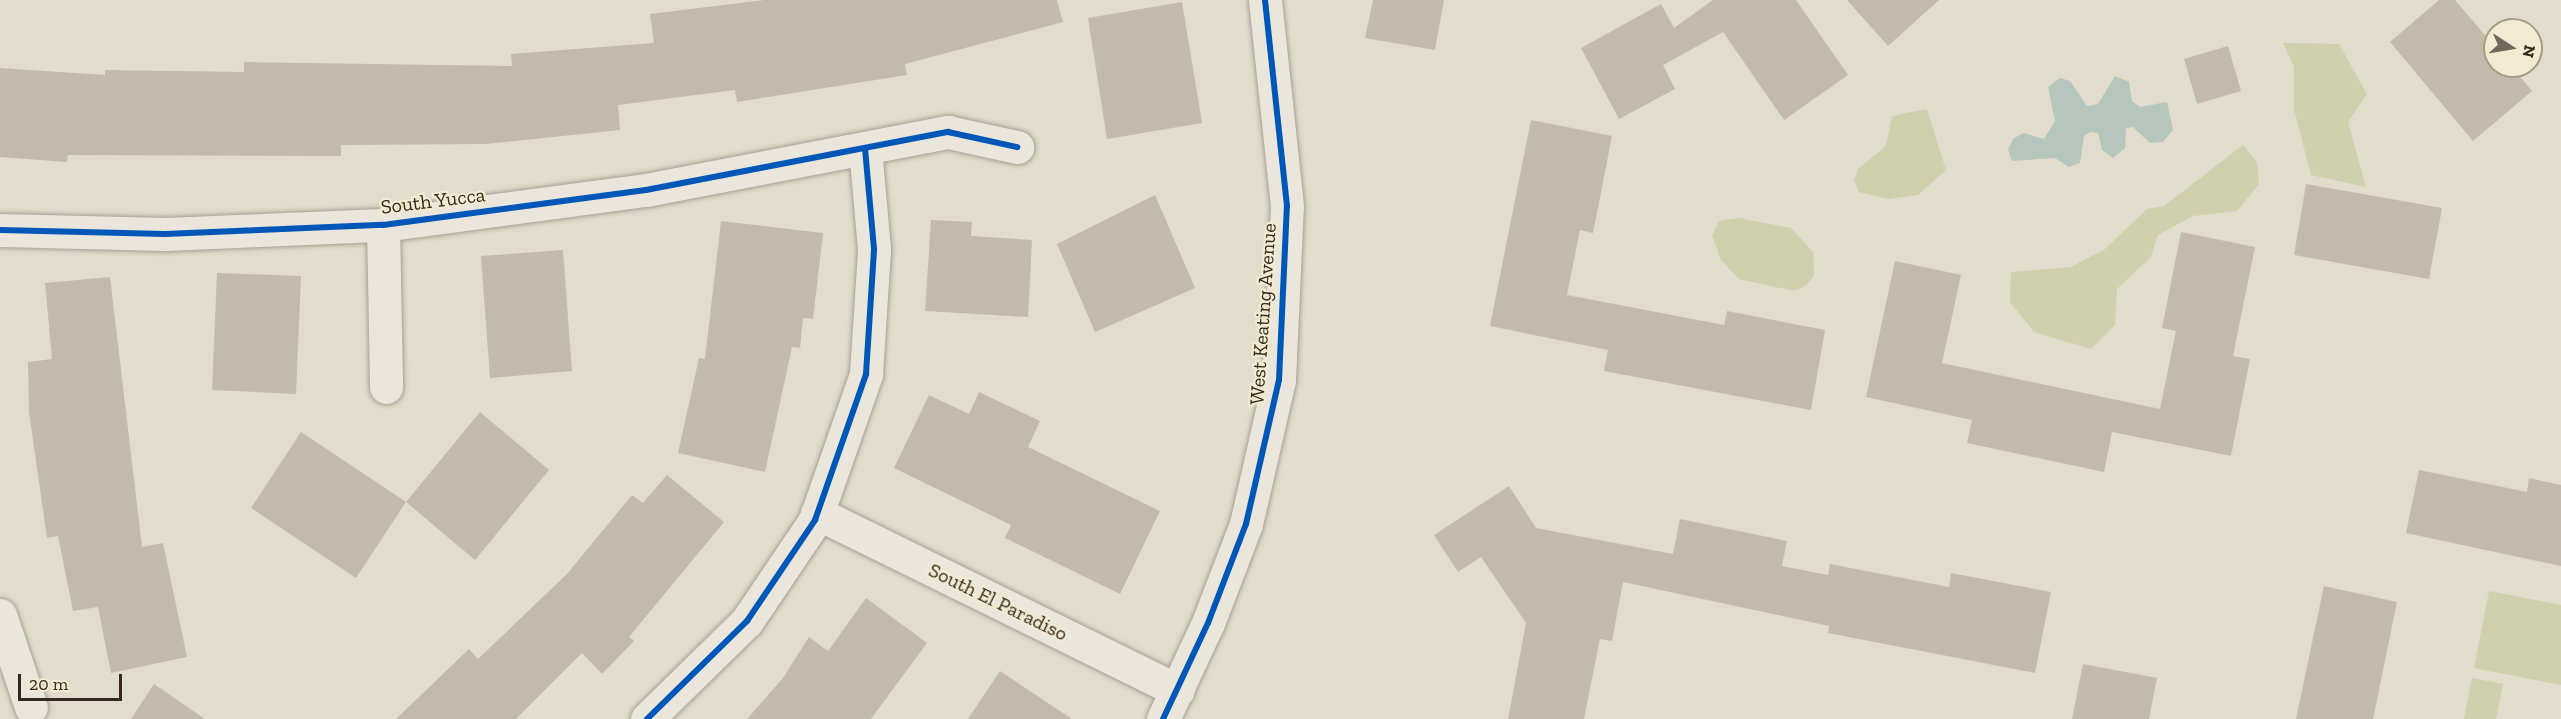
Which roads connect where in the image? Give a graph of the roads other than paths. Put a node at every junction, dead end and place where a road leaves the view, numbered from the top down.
1 (1265, 0) edge
2 (1017, 147) dead end
3 (865, 149) junction
4 (382, 225) junction
5 (0, 230) edge
6 (386, 387) dead end
7 (817, 513) junction
8 (0, 615) edge
9 (1170, 705) edge
10 (31, 706) dead end
11 (648, 719) edge

1 - 9 street, West Keating Avenue
2 - 3 street, South Yucca
3 - 4 street, South Yucca
3 - 7 street
4 - 5 street, South Yucca
4 - 6 street
7 - 9 street, South El Paradiso
7 - 11 street
8 - 10 street

